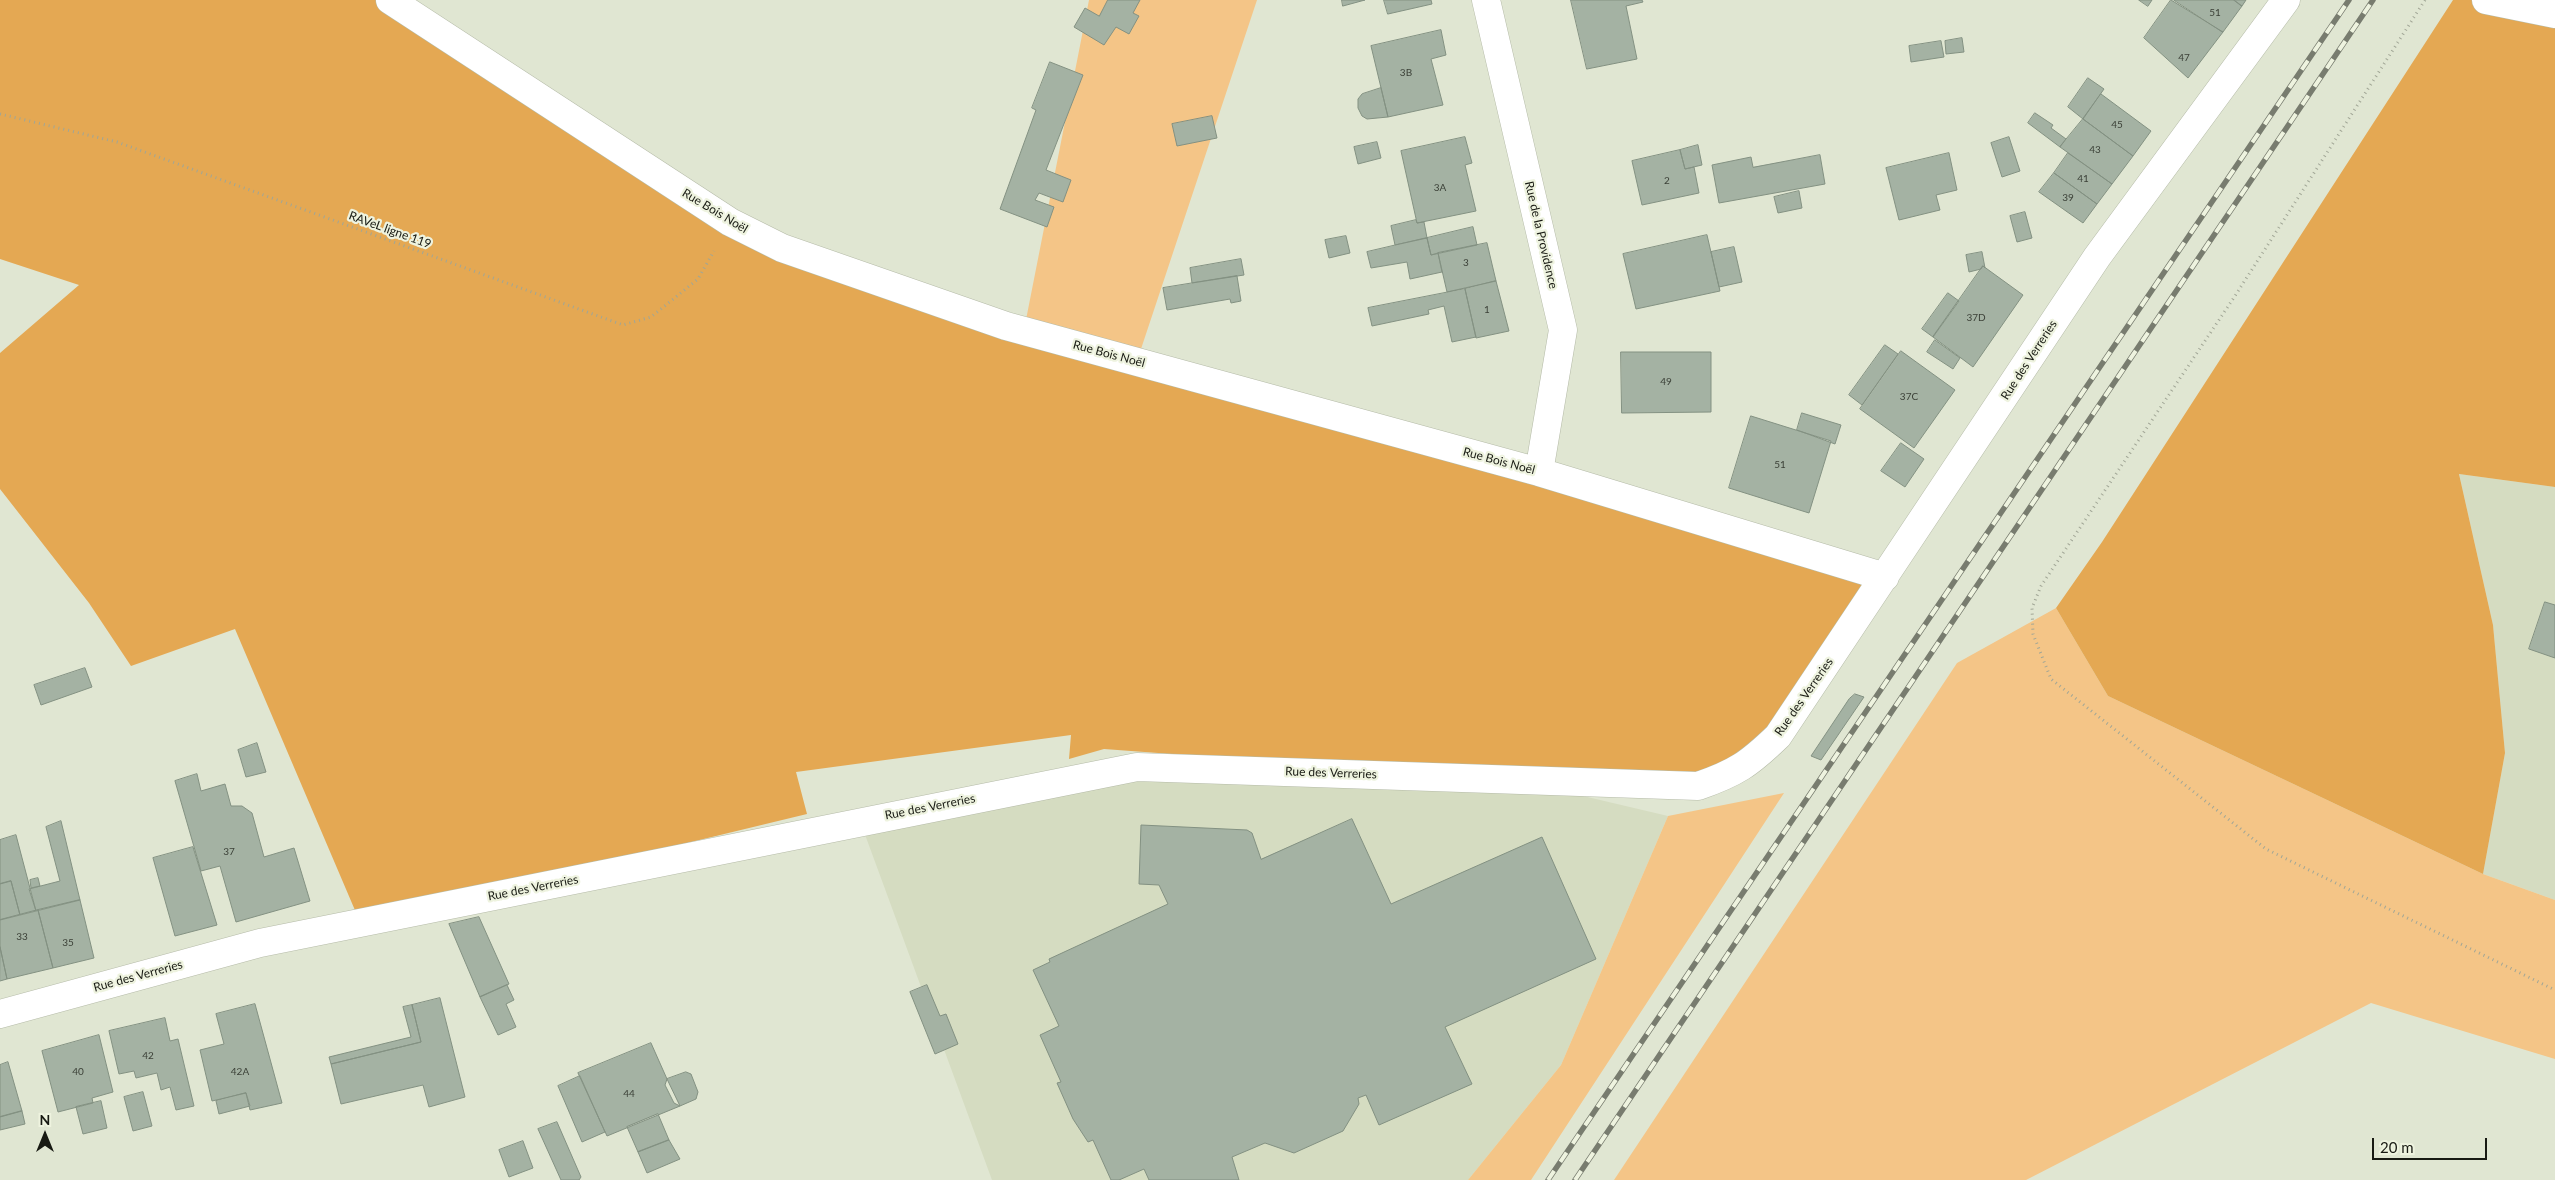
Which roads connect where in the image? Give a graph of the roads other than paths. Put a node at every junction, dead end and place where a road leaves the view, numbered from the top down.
1 (390, 0) edge
2 (1486, 0) edge
3 (2286, 0) edge
4 (2486, 0) edge
5 (2555, 14) edge
6 (1539, 472) junction
7 (1885, 577) junction
8 (0, 1014) edge

1 - 6 street, Rue Bois Noël
2 - 6 street, Rue de la Providence
3 - 7 street, Rue des Verreries
4 - 5 street
6 - 7 street, Rue Bois Noël
7 - 8 street, Rue des Verreries

